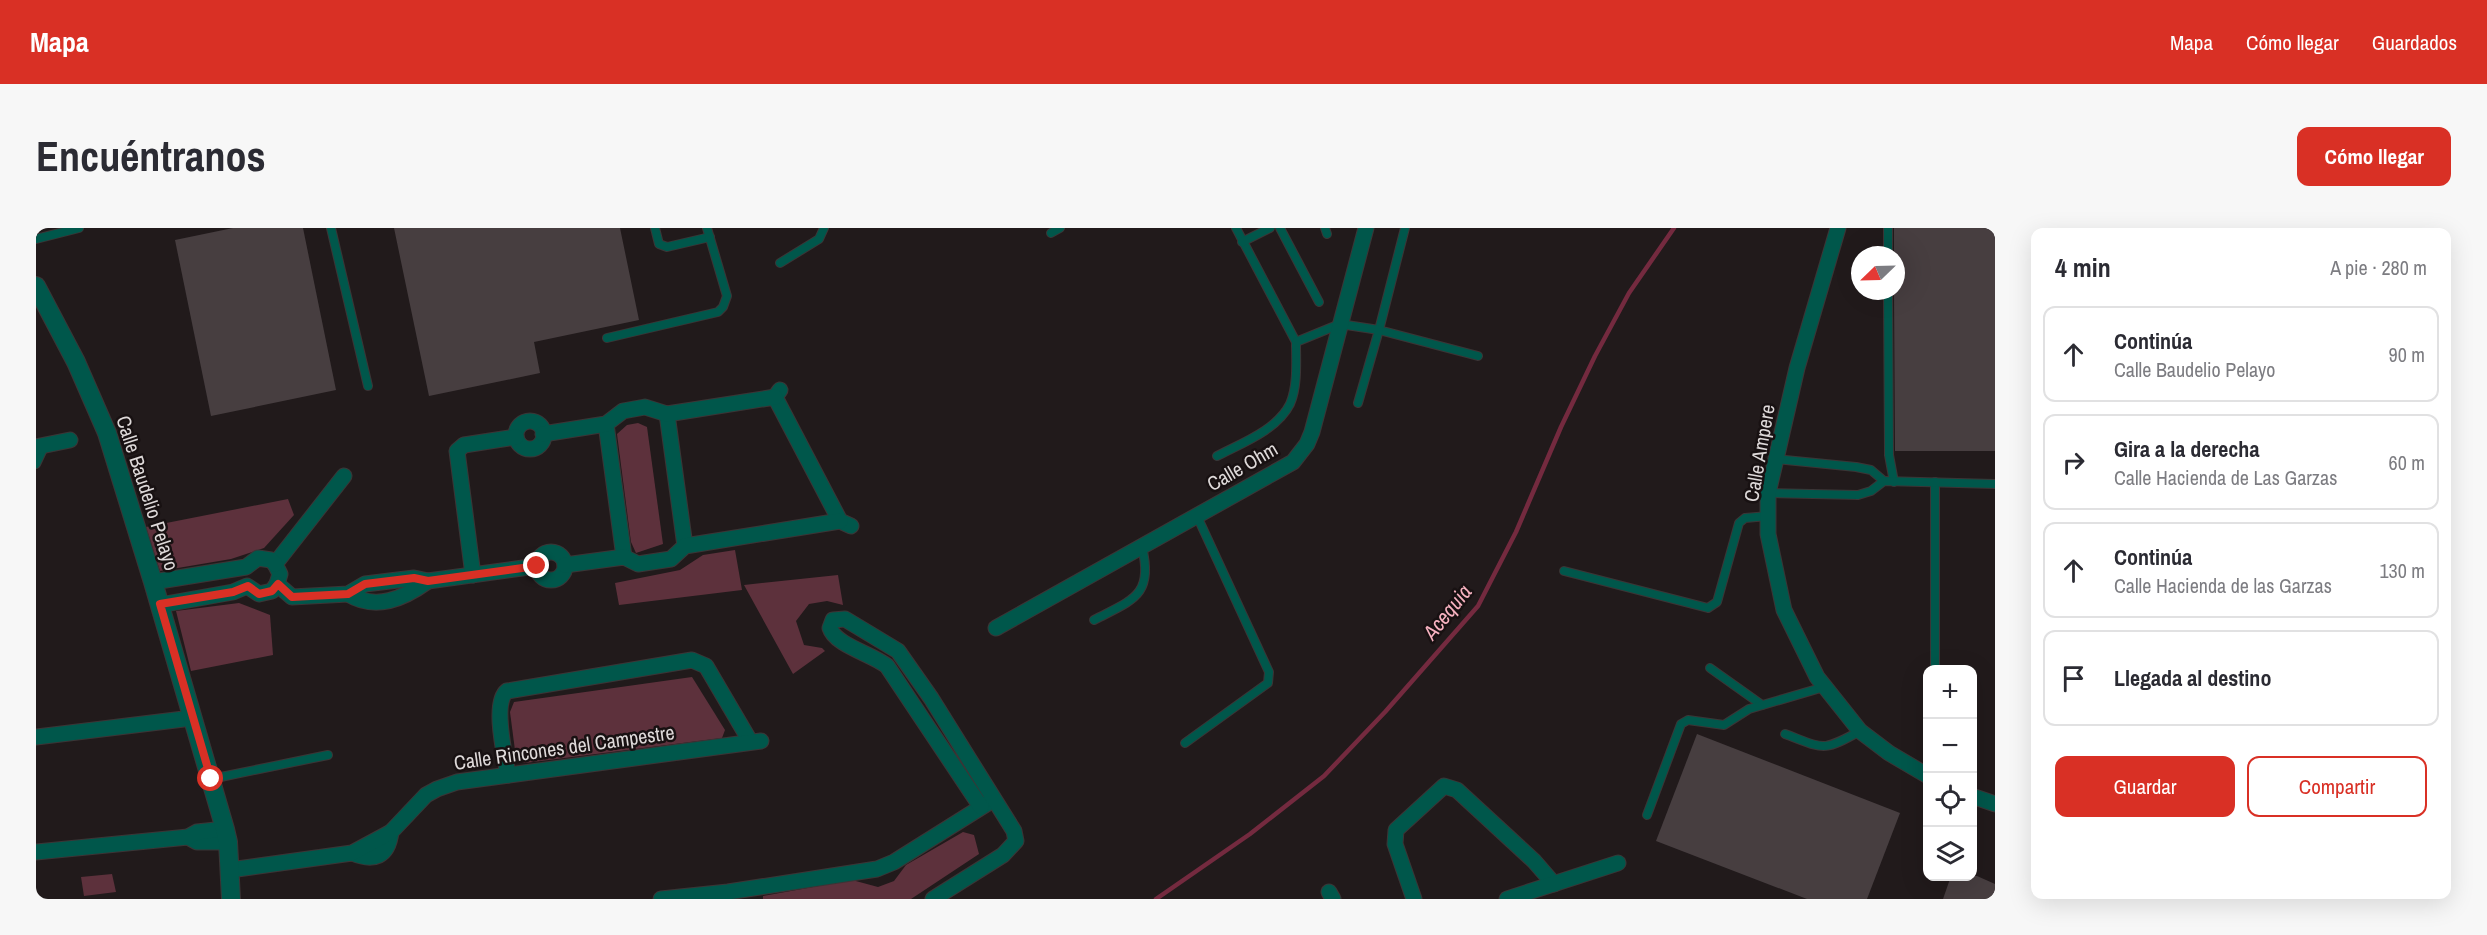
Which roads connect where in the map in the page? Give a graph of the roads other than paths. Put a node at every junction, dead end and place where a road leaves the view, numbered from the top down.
1 (79, 228) edge
2 (331, 228) edge
3 (655, 228) edge
4 (707, 228) edge
5 (824, 228) edge
6 (1060, 228) edge
7 (1236, 228) edge
8 (1270, 228) edge
9 (1280, 228) edge
10 (1366, 228) edge
11 (1405, 228) edge
12 (1838, 228) edge
13 (1888, 228) edge
14 (1051, 233) dead end
15 (710, 237) junction
16 (36, 239) edge
17 (1242, 242) junction
18 (1888, 246) edge
19 (780, 263) dead end
20 (36, 286) edge
21 (1888, 300) edge
22 (1319, 302) dead end
23 (1340, 324) junction
24 (1379, 330) junction
25 (607, 338) dead end
26 (1296, 342) junction
27 (1478, 356) dead end
28 (368, 386) dead end
29 (1358, 403) dead end
30 (667, 414) junction
31 (606, 424) junction
32 (70, 440) dead end
33 (39, 443) edge
34 (1217, 456) dead end
35 (1776, 459) junction
36 (36, 464) edge
37 (344, 476) dead end
38 (1884, 482) junction
39 (1894, 482) junction
40 (1935, 482) junction
41 (1995, 484) edge
42 (1768, 493) junction
43 (1197, 516) junction
44 (1768, 516) junction
45 (685, 546) junction
46 (1142, 547) junction
47 (624, 557) junction
48 (275, 564) junction
49 (246, 567) junction
50 (1564, 571) dead end
51 (473, 575) junction
52 (153, 582) junction
53 (278, 584) junction
54 (248, 586) junction
55 (160, 604) junction
56 (1094, 620) dead end
57 (996, 628) dead end
58 (1935, 665) edge
59 (1710, 668) dead end
60 (1824, 687) junction
61 (931, 698) junction
62 (1762, 705) junction
63 (916, 708) junction
64 (192, 718) junction
65 (1860, 731) junction
66 (1785, 734) dead end
67 (36, 737) edge
68 (1185, 743) dead end
69 (328, 755) dead end
70 (1923, 773) edge
71 (507, 775) junction
72 (211, 779) junction
73 (1977, 798) edge
74 (987, 803) junction
75 (1995, 804) edge
76 (1647, 815) dead end
77 (226, 835) junction
78 (36, 852) edge
79 (1618, 863) dead end
80 (230, 870) junction
81 (1554, 884) junction
82 (728, 896) edge
83 (231, 899) edge
84 (661, 899) edge
85 (933, 899) edge
86 (1414, 899) edge
87 (1507, 899) edge

1 - 16 lane
2 - 28 lane
3 - 15 lane
4 - 15 lane
5 - 19 lane
6 - 14 lane
7 - 17 lane
8 - 17 lane
9 - 22 lane
10 - 23 street, Calle Ohm
11 - 24 lane
12 - 35 street, Calle Ampere
13 - 18 lane
15 - 25 lane
17 - 26 lane
20 - 52 street, Calle Baudelio Pelayo
21 - 39 lane
23 - 24 lane
23 - 26 lane
23 - 43 street, Calle Ohm
24 - 27 lane
24 - 29 lane
26 - 34 lane
30 - 31 street
30 - 45 street
30 - 45 street
31 - 47 street
31 - 51 street
32 - 33 street
33 - 36 lane
35 - 38 lane
35 - 42 street, Calle Ampere
37 - 48 street
38 - 39 lane
38 - 42 lane
39 - 40 lane
40 - 41 lane
40 - 58 lane
42 - 44 street, Calle Ampere
43 - 46 street, Calle Ohm
43 - 68 lane
44 - 50 lane
44 - 60 street, Calle Ampere
45 - 47 street
46 - 56 lane
46 - 57 street, Calle Ohm
47 - 51 street
48 - 49 street
48 - 53 street
49 - 52 street
49 - 54 street
51 - 53 street
52 - 55 street, Calle Baudelio Pelayo
53 - 54 street
54 - 55 street
55 - 64 street, Calle Baudelio Pelayo
59 - 62 lane
60 - 62 lane
60 - 65 street, Calle Ampere
61 - 63 street
61 - 63 street
61 - 74 street
62 - 76 lane
63 - 74 street
64 - 67 street
64 - 72 street, Calle Baudelio Pelayo
65 - 66 lane
65 - 70 street, Calle Ampere
69 - 72 lane
71 - 71 street, Calle Rincones del Campestre
71 - 80 street, Calle Rincones del Campestre
72 - 77 street, Calle Baudelio Pelayo
73 - 75 street
74 - 82 street
74 - 85 street
77 - 78 street
77 - 80 street, Calle Baudelio Pelayo
79 - 81 street
80 - 83 street, Calle Baudelio Pelayo
81 - 86 street
81 - 87 street
82 - 84 street

